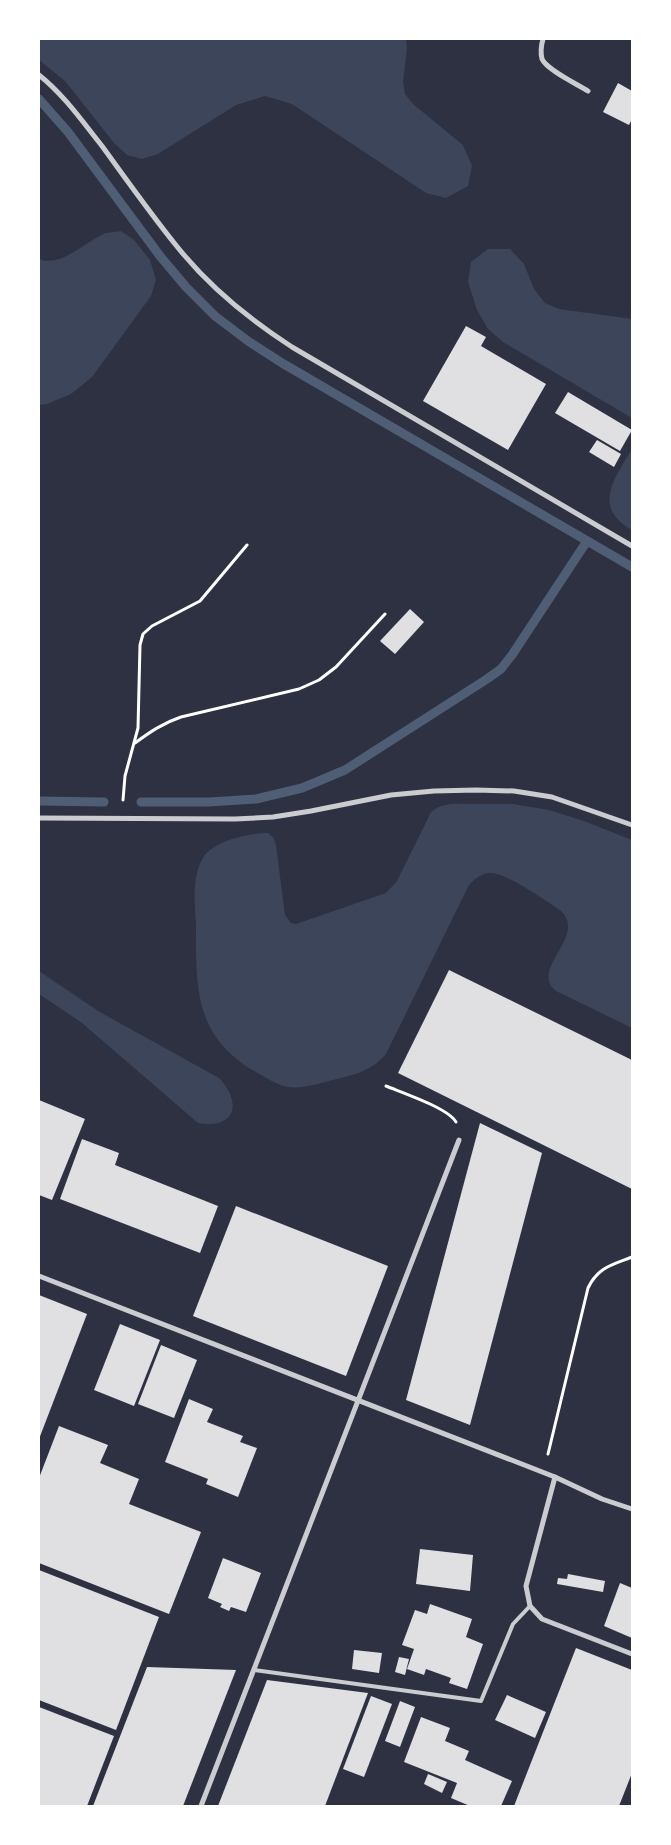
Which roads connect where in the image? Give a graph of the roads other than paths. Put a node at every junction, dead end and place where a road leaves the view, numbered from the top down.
1 (543, 39) edge
2 (39, 75) edge
3 (588, 91) dead end
4 (632, 546) edge
5 (39, 818) edge
6 (632, 825) edge
7 (459, 1140) road end
8 (39, 1276) edge
9 (358, 1400) junction
10 (555, 1476) junction
11 (632, 1509) edge
12 (530, 1606) junction
13 (632, 1654) edge
14 (254, 1670) junction
15 (202, 1806) edge

1 - 3 street
2 - 4 street
5 - 6 street
7 - 9 street
8 - 9 street
9 - 10 street
9 - 14 street
10 - 11 street
10 - 12 street
12 - 13 street
12 - 14 lane
14 - 15 street

